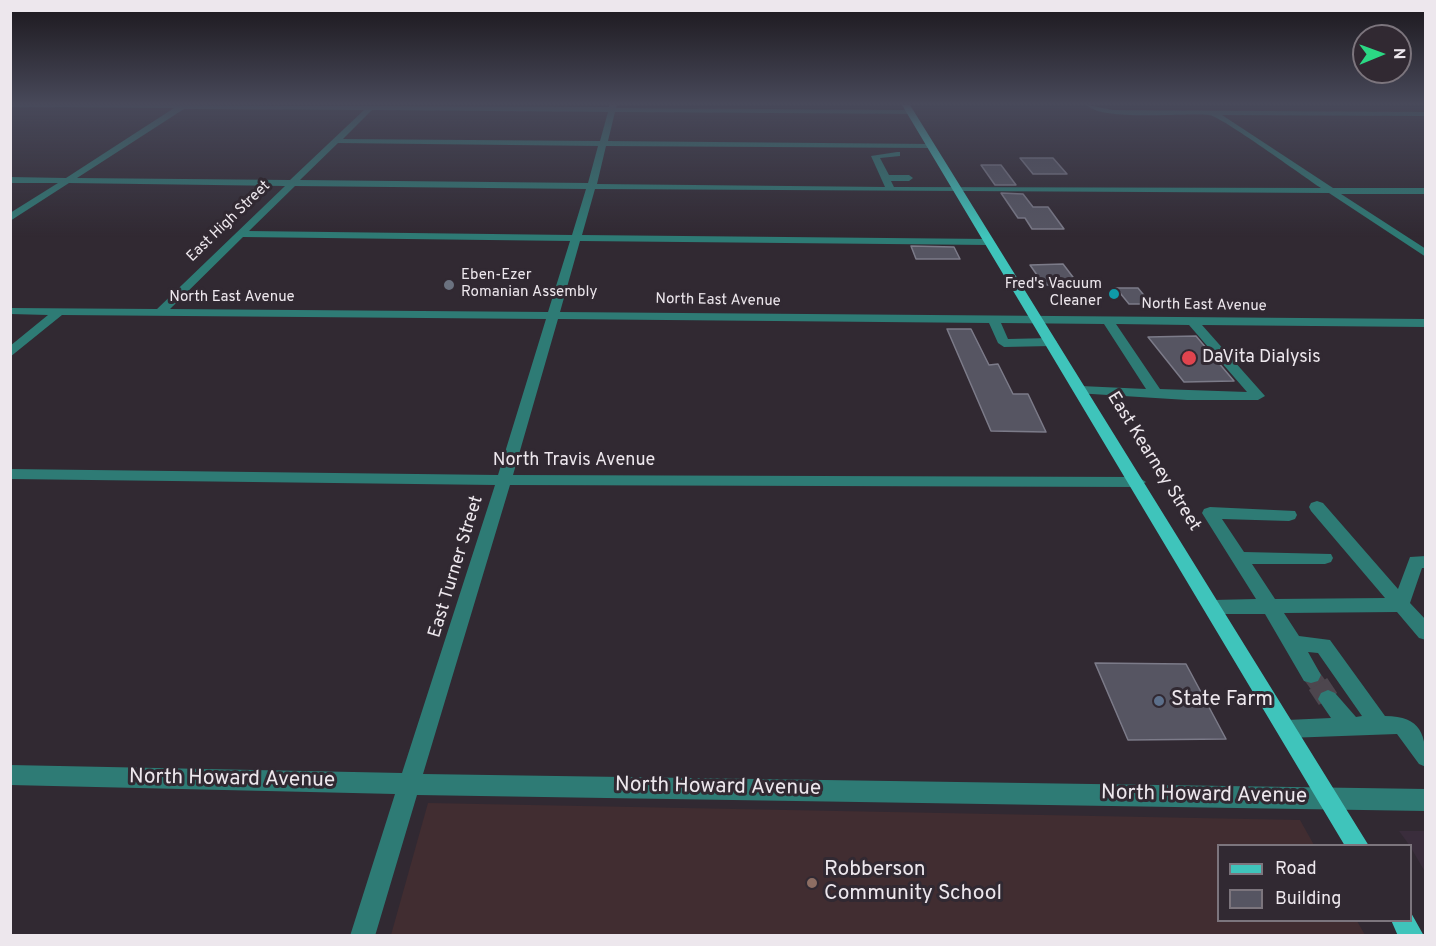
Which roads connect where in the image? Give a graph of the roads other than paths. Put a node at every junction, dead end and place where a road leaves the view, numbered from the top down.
1 (116, 149) edge
2 (328, 149) edge
3 (601, 149) edge
4 (893, 149) edge
5 (1269, 149) edge
6 (933, 150) junction
7 (885, 178) junction
8 (909, 178) dead end
9 (10, 180) edge
10 (68, 180) junction
11 (295, 183) junction
12 (592, 185) junction
13 (891, 189) junction
14 (958, 190) junction
15 (1330, 190) junction
16 (1425, 191) edge
17 (10, 218) edge
18 (241, 234) junction
19 (577, 237) junction
20 (989, 242) junction
21 (1425, 254) edge
22 (10, 311) edge
23 (60, 311) junction
24 (159, 313) junction
25 (554, 315) junction
26 (993, 319) junction
27 (1037, 319) junction
28 (1107, 320) junction
29 (1192, 321) junction
30 (1425, 323) edge
31 (1051, 342) junction
32 (10, 353) edge
33 (1081, 390) junction
34 (1156, 393) junction
35 (10, 474) edge
36 (504, 480) junction
37 (1138, 482) junction
38 (1317, 507) dead end
39 (1289, 515) dead end
40 (1240, 558) junction
41 (1325, 558) dead end
42 (1425, 562) edge
43 (1269, 605) junction
44 (1401, 605) junction
45 (1213, 607) junction
46 (1425, 633) edge
47 (1294, 644) junction
48 (1311, 675) tunnel mouth
49 (1328, 699) tunnel mouth
50 (1380, 725) junction
51 (1352, 726) junction
52 (1287, 729) junction
53 (1425, 757) edge
54 (10, 775) edge
55 (411, 784) junction
56 (1328, 797) junction
57 (1425, 800) edge
58 (1357, 844) edge
59 (1404, 922) edge
60 (362, 936) edge
61 (1412, 936) edge

1 - 10 street
2 - 11 street, East High Street
3 - 12 street, East Turner Street
4 - 6 street
5 - 15 street
6 - 7 street
6 - 14 main road, East Kearney Street
7 - 8 street
7 - 13 street
9 - 10 street
10 - 11 street
10 - 17 street
11 - 12 street
11 - 18 street, East High Street
12 - 13 street
12 - 19 street, East Turner Street
13 - 14 street
14 - 15 street
14 - 20 main road, East Kearney Street
15 - 16 street
15 - 21 street
18 - 19 street
18 - 24 street, East High Street
19 - 20 street
19 - 25 street, East Turner Street
20 - 27 main road, East Kearney Street
22 - 23 street, North East Avenue
23 - 24 street, North East Avenue
23 - 32 street
24 - 25 street, North East Avenue
25 - 26 street, North East Avenue
25 - 36 street, East Turner Street
26 - 27 street, North East Avenue
26 - 31 street
27 - 28 street, North East Avenue
27 - 31 main road, East Kearney Street
28 - 29 street, North East Avenue
28 - 34 street
29 - 30 street, North East Avenue
29 - 34 street
31 - 33 main road, East Kearney Street
33 - 34 street
33 - 37 main road, East Kearney Street
35 - 36 street, North Travis Avenue
36 - 37 street, North Travis Avenue
36 - 55 street, East Turner Street
37 - 45 main road, East Kearney Street
38 - 44 street
39 - 40 street
40 - 41 street
40 - 43 street
42 - 44 street
43 - 44 street
43 - 45 street
43 - 47 street
44 - 46 street
45 - 52 main road, East Kearney Street
47 - 48 street
47 - 50 street
49 - 51 street
50 - 51 street
50 - 53 street
51 - 52 street
52 - 56 main road, East Kearney Street
54 - 55 street, North Howard Avenue
55 - 56 street, North Howard Avenue
55 - 60 street, East Turner Street
56 - 57 street, North Howard Avenue
56 - 58 main road, East Kearney Street
59 - 61 main road

